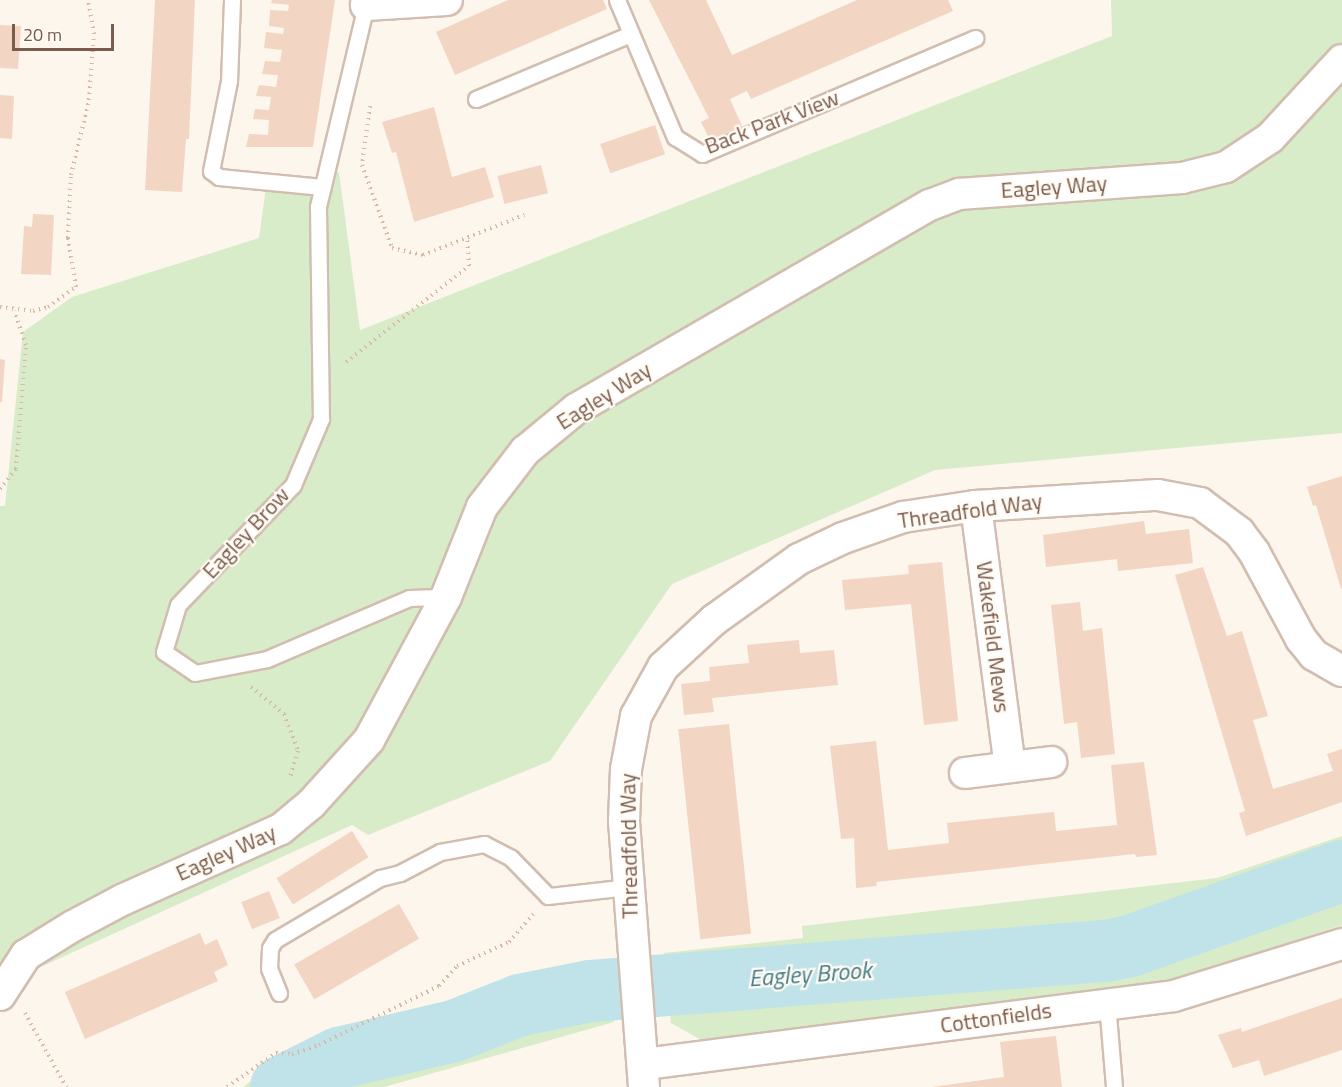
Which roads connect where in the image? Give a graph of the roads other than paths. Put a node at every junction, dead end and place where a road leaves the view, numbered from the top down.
1 (232, 0) edge
2 (447, 0) edge
3 (616, 0) edge
4 (367, 3) edge
5 (631, 34) junction
6 (975, 39) dead end
7 (1342, 60) edge
8 (476, 99) dead end
9 (323, 187) junction
10 (976, 506) junction
11 (446, 597) junction
12 (1342, 672) edge
13 (1051, 762) dead end
14 (1010, 767) junction
15 (966, 773) dead end
16 (628, 887) junction
17 (1342, 944) edge
18 (279, 993) dead end
19 (11, 1002) edge
20 (1107, 1003) junction
21 (643, 1063) edge
22 (1114, 1087) edge

1 - 9 lane
2 - 4 street
3 - 5 lane, Back Park View
4 - 9 lane, Eagley Brow
5 - 6 lane, Back Park View
5 - 8 lane
7 - 11 street, Eagley Way
9 - 11 lane, Eagley Brow
10 - 12 street, Threadfold Way
10 - 14 street, Wakefield Mews
10 - 16 street, Threadfold Way
11 - 19 street, Eagley Way
13 - 14 street
14 - 15 street
16 - 18 lane
16 - 21 street, Threadfold Way
17 - 20 street, Cottonfields
20 - 21 street, Cottonfields
20 - 22 lane

